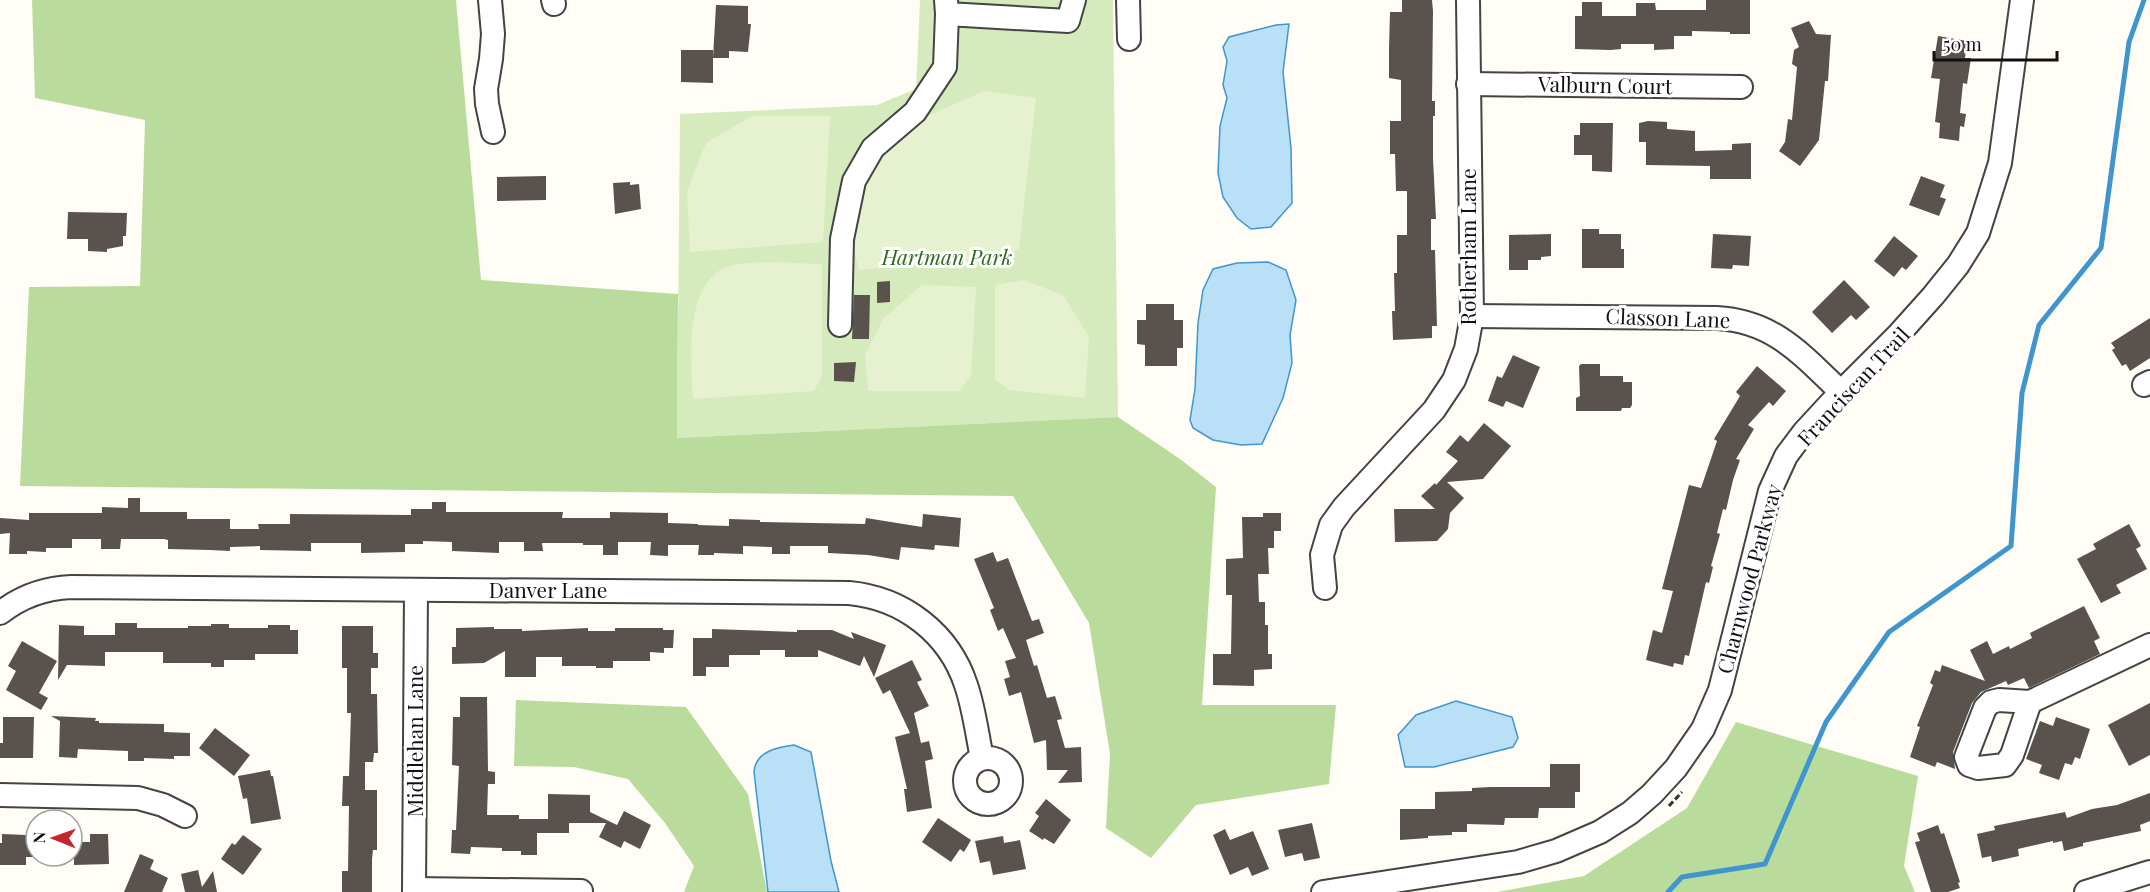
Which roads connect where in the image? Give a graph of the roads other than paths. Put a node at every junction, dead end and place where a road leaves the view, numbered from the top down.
1 (490, 0) edge
2 (1074, 0) edge
3 (1128, 0) edge
4 (1468, 0) edge
5 (2022, 0) edge
6 (947, 7) edge
7 (1129, 39) dead end
8 (1468, 84) junction
9 (1741, 87) dead end
10 (493, 132) dead end
11 (1472, 316) junction
12 (840, 325) dead end
13 (1841, 392) junction
14 (1325, 588) dead end
15 (416, 591) junction
16 (9, 607) edge
17 (2150, 640) edge
18 (2150, 645) edge
19 (2030, 702) dead end
20 (982, 758) dead end
21 (0, 795) edge
22 (185, 816) dead end
23 (2150, 872) edge
24 (414, 890) edge
25 (581, 891) edge
26 (1323, 892) edge
27 (2086, 892) edge

1 - 10 street
2 - 6 street
3 - 7 street
4 - 8 street, Rotherham Lane
5 - 13 street, Charnwood Parkway
6 - 12 street
8 - 9 street, Valburn Court
8 - 11 street, Rotherham Lane
11 - 13 street, Classon Lane
11 - 14 street, Rotherham Lane
13 - 26 street, Charnwood Parkway
15 - 16 street, Danver Lane
15 - 20 street, Danver Lane
15 - 24 street, Middlehan Lane
17 - 18 street
18 - 19 street
21 - 22 street
23 - 27 street
24 - 25 street

